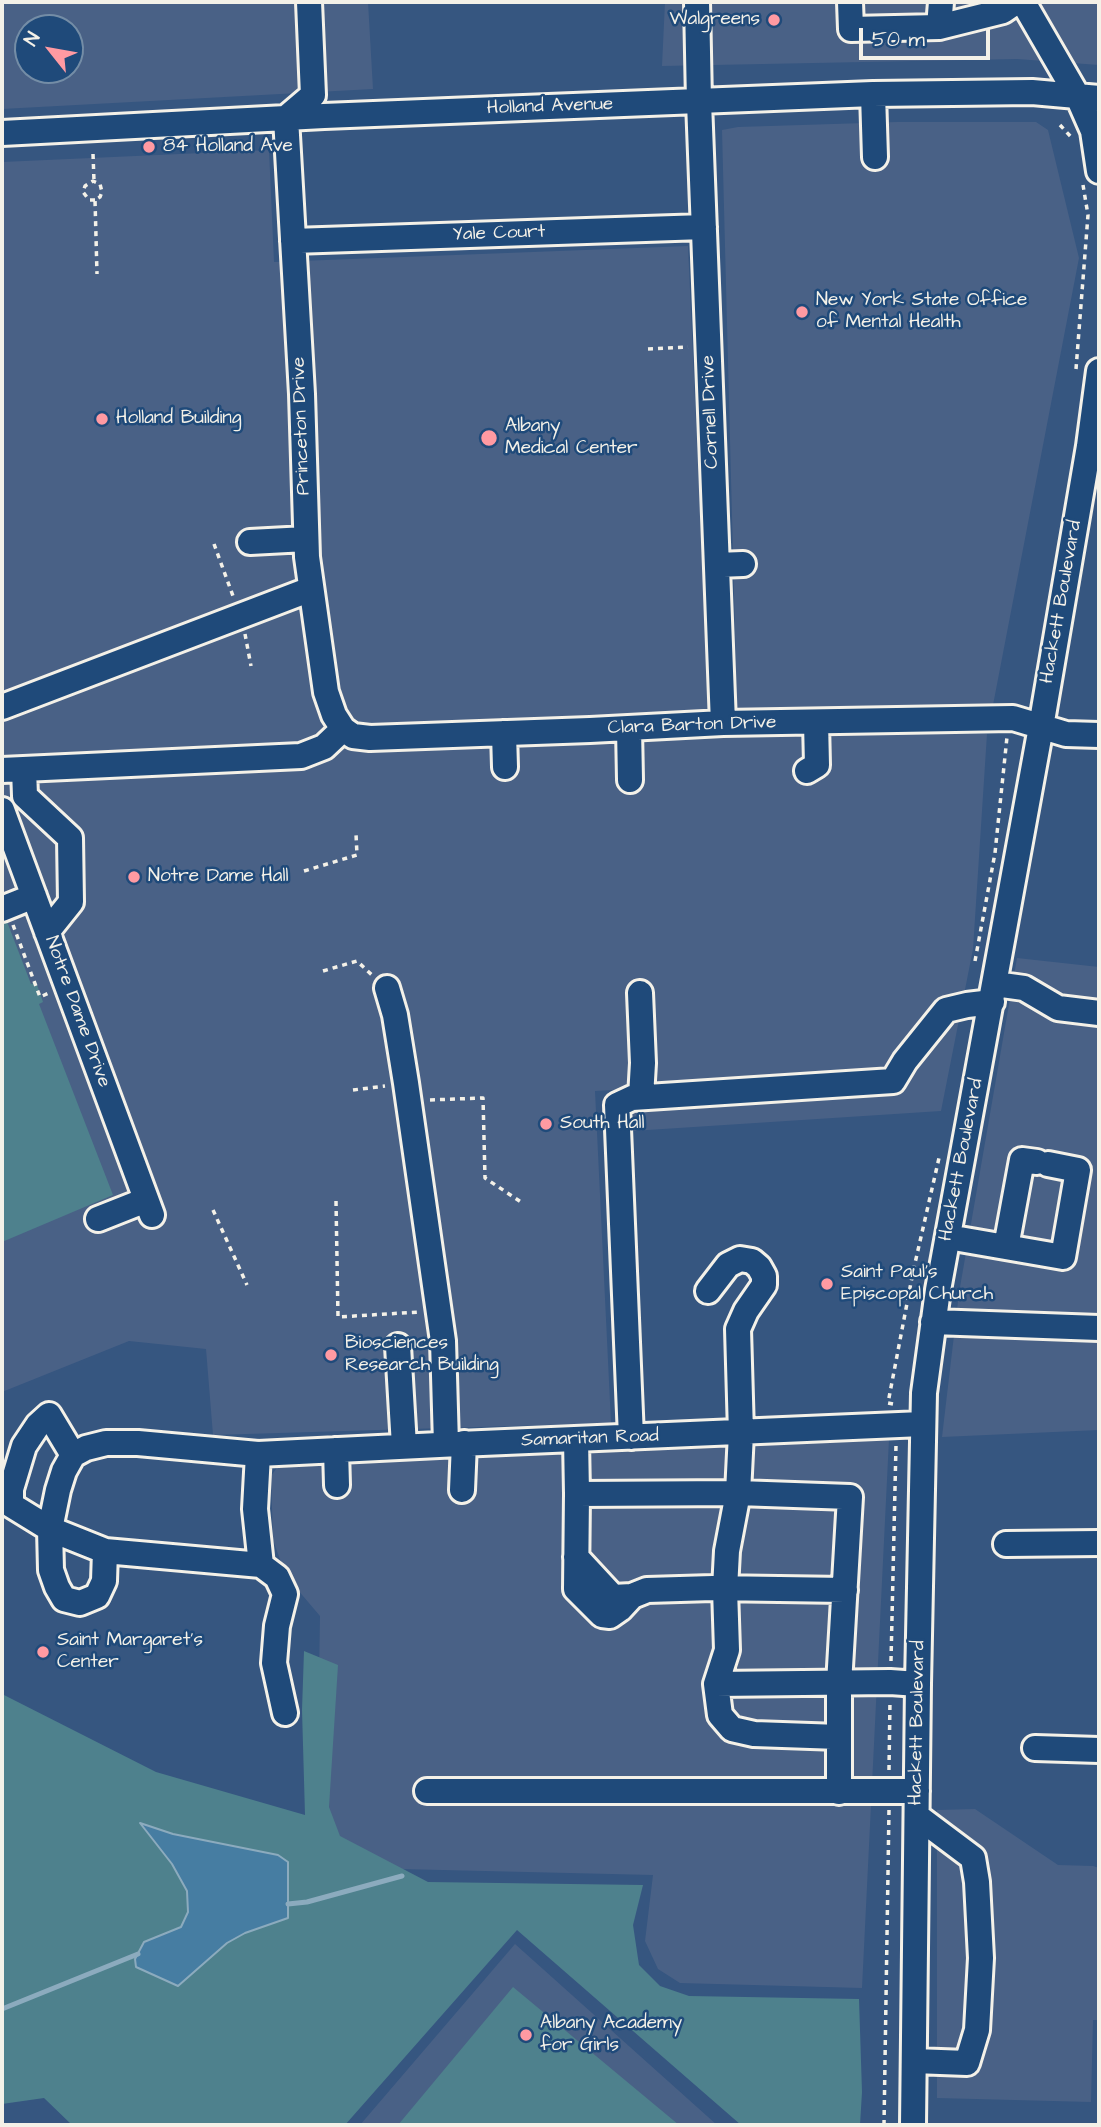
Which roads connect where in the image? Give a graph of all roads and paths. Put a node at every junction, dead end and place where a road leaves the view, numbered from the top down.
1 (309, 2) edge
2 (697, 2) edge
3 (850, 2) edge
4 (941, 2) edge
5 (1016, 2) edge
6 (1023, 2) edge
7 (939, 27) junction
8 (873, 94) junction
9 (1088, 98) edge
10 (699, 102) junction
11 (286, 118) junction
12 (2, 133) edge
13 (93, 153) dead end
14 (876, 157) dead end
15 (1099, 171) edge
16 (94, 181) junction
17 (95, 200) junction
18 (704, 227) junction
19 (293, 241) junction
20 (97, 274) dead end
21 (709, 346) junction
22 (648, 349) dead end
23 (1099, 371) edge
24 (1094, 446) edge
25 (306, 539) junction
26 (250, 542) dead end
27 (743, 564) dead end
28 (717, 565) junction
29 (312, 589) junction
30 (2, 706) edge
31 (816, 722) junction
32 (723, 723) junction
33 (1041, 727) junction
34 (629, 728) junction
35 (343, 729) junction
36 (504, 733) junction
37 (1099, 736) edge
38 (505, 767) dead end
39 (13, 770) edge
40 (807, 771) dead end
41 (631, 780) dead end
42 (3, 816) edge
43 (356, 834) dead end
44 (304, 871) dead end
45 (34, 896) junction
46 (4, 908) edge
47 (47, 932) junction
48 (323, 971) dead end
49 (67, 986) junction
50 (387, 988) joint
51 (640, 992) dead end
52 (993, 993) junction
53 (1099, 1013) edge
54 (406, 1083) junction
55 (353, 1090) dead end
56 (641, 1097) junction
57 (336, 1201) dead end
58 (524, 1205) dead end
59 (213, 1210) dead end
60 (98, 1219) dead end
61 (948, 1237) junction
62 (1006, 1247) junction
63 (247, 1285) dead end
64 (708, 1291) dead end
65 (438, 1310) junction
66 (933, 1322) junction
67 (1099, 1328) edge
68 (398, 1346) dead end
69 (922, 1424) junction
70 (741, 1433) junction
71 (631, 1437) junction
72 (576, 1439) junction
73 (455, 1444) junction
74 (404, 1446) junction
75 (336, 1450) junction
76 (258, 1454) junction
77 (73, 1455) junction
78 (337, 1485) dead end
79 (463, 1490) dead end
80 (738, 1493) junction
81 (577, 1494) junction
82 (50, 1529) junction
83 (1099, 1543) edge
84 (1006, 1544) dead end
85 (105, 1551) junction
86 (261, 1566) junction
87 (725, 1589) junction
88 (845, 1590) junction
89 (716, 1684) junction
90 (839, 1684) junction
91 (918, 1684) junction
92 (285, 1713) dead end
93 (839, 1737) junction
94 (1035, 1748) dead end
95 (1099, 1750) edge
96 (427, 1791) dead end
97 (839, 1792) junction
98 (917, 1803) junction
99 (914, 2062) junction
100 (914, 2125) edge

1 - 11 street
2 - 10 street, Cornell Drive
3 - 7 street
4 - 7 street
5 - 7 street
6 - 9 street
8 - 9 street, Holland Avenue
8 - 10 street, Holland Avenue
8 - 14 street
9 - 15 street
10 - 11 street, Holland Avenue
10 - 18 street, Cornell Drive
11 - 12 street, Holland Avenue
11 - 19 street, Princeton Drive
13 - 16 path
16 - 17 path
16 - 17 path
17 - 20 path
18 - 19 street, Yale Court
18 - 21 street, Cornell Drive
19 - 25 street, Princeton Drive
21 - 22 path
21 - 28 street, Cornell Drive
23 - 24 street, Hackett Boulevard
24 - 33 street, Hackett Boulevard
25 - 26 street
25 - 29 street, Princeton Drive
27 - 28 street
28 - 32 street, Cornell Drive
29 - 30 street
29 - 35 street, Princeton Drive
31 - 32 street, Clara Barton Drive
31 - 33 street, Clara Barton Drive
31 - 40 street
32 - 34 street, Clara Barton Drive
33 - 37 street, Clara Barton Drive
33 - 52 street, Hackett Boulevard
34 - 36 street, Clara Barton Drive
34 - 41 street
35 - 36 street, Clara Barton Drive
35 - 39 street
36 - 38 street
39 - 47 street
42 - 45 street, Notre Dame Drive
43 - 44 path
45 - 46 street
45 - 47 street, Notre Dame Drive
46 - 49 path
47 - 49 street, Notre Dame Drive
48 - 50 path
49 - 60 street, Notre Dame Drive
50 - 54 street
51 - 56 street
52 - 53 street
52 - 56 street
52 - 61 street, Hackett Boulevard
54 - 55 path
54 - 58 path
54 - 65 street
56 - 71 street
57 - 65 path
59 - 63 path
61 - 62 street
61 - 66 street, Hackett Boulevard
62 - 62 street
64 - 70 street
65 - 73 street
66 - 67 street
66 - 69 street, Hackett Boulevard
68 - 74 street
69 - 70 street, Samaritan Road
69 - 91 street, Hackett Boulevard
70 - 71 street, Samaritan Road
70 - 80 street
71 - 72 street, Samaritan Road
72 - 73 street, Samaritan Road
72 - 81 street
73 - 74 street, Samaritan Road
73 - 79 street
74 - 75 street, Samaritan Road
75 - 76 street, Samaritan Road
75 - 78 street
76 - 77 street, Samaritan Road
76 - 86 street
77 - 82 street
77 - 82 street
80 - 81 street
80 - 87 street
80 - 88 street
81 - 87 street
82 - 85 street
82 - 85 street
83 - 84 street
85 - 86 street
86 - 92 street
87 - 88 street
87 - 89 street
88 - 90 street
89 - 90 street
89 - 93 street
90 - 91 street
90 - 93 street
91 - 98 street, Hackett Boulevard
93 - 97 street
94 - 95 street
96 - 97 street
97 - 98 street
98 - 99 street, Hackett Boulevard
98 - 99 street
99 - 100 street, Hackett Boulevard

